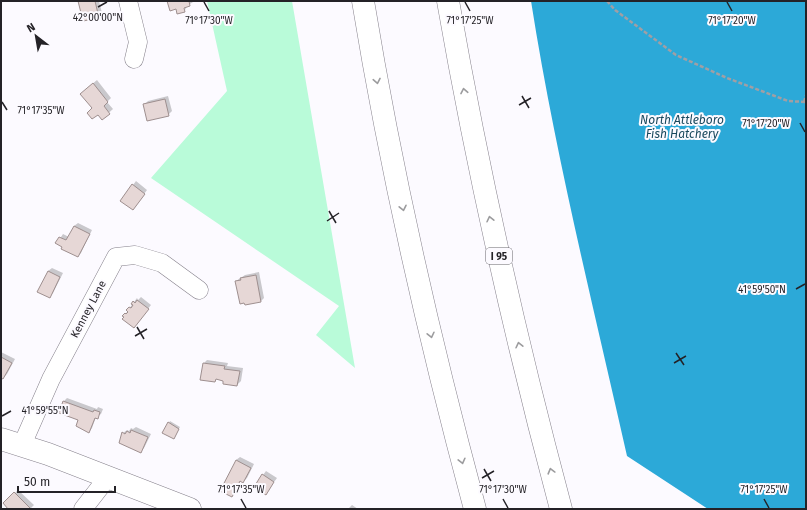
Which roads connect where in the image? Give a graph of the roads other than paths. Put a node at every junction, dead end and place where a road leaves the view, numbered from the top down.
1 (128, 1) edge
2 (362, 1) edge
3 (448, 1) edge
4 (134, 59) dead end
5 (199, 290) dead end
6 (1, 438) edge
7 (22, 445) junction
8 (108, 476) junction
9 (83, 509) edge
10 (190, 509) edge
11 (475, 509) edge
12 (561, 509) edge

1 - 4 street
2 -> 11 main road
12 -> 3 main road, I 95
5 - 7 street, Kenney Lane
6 - 7 main road
7 - 8 main road
8 - 9 street
8 - 10 main road

